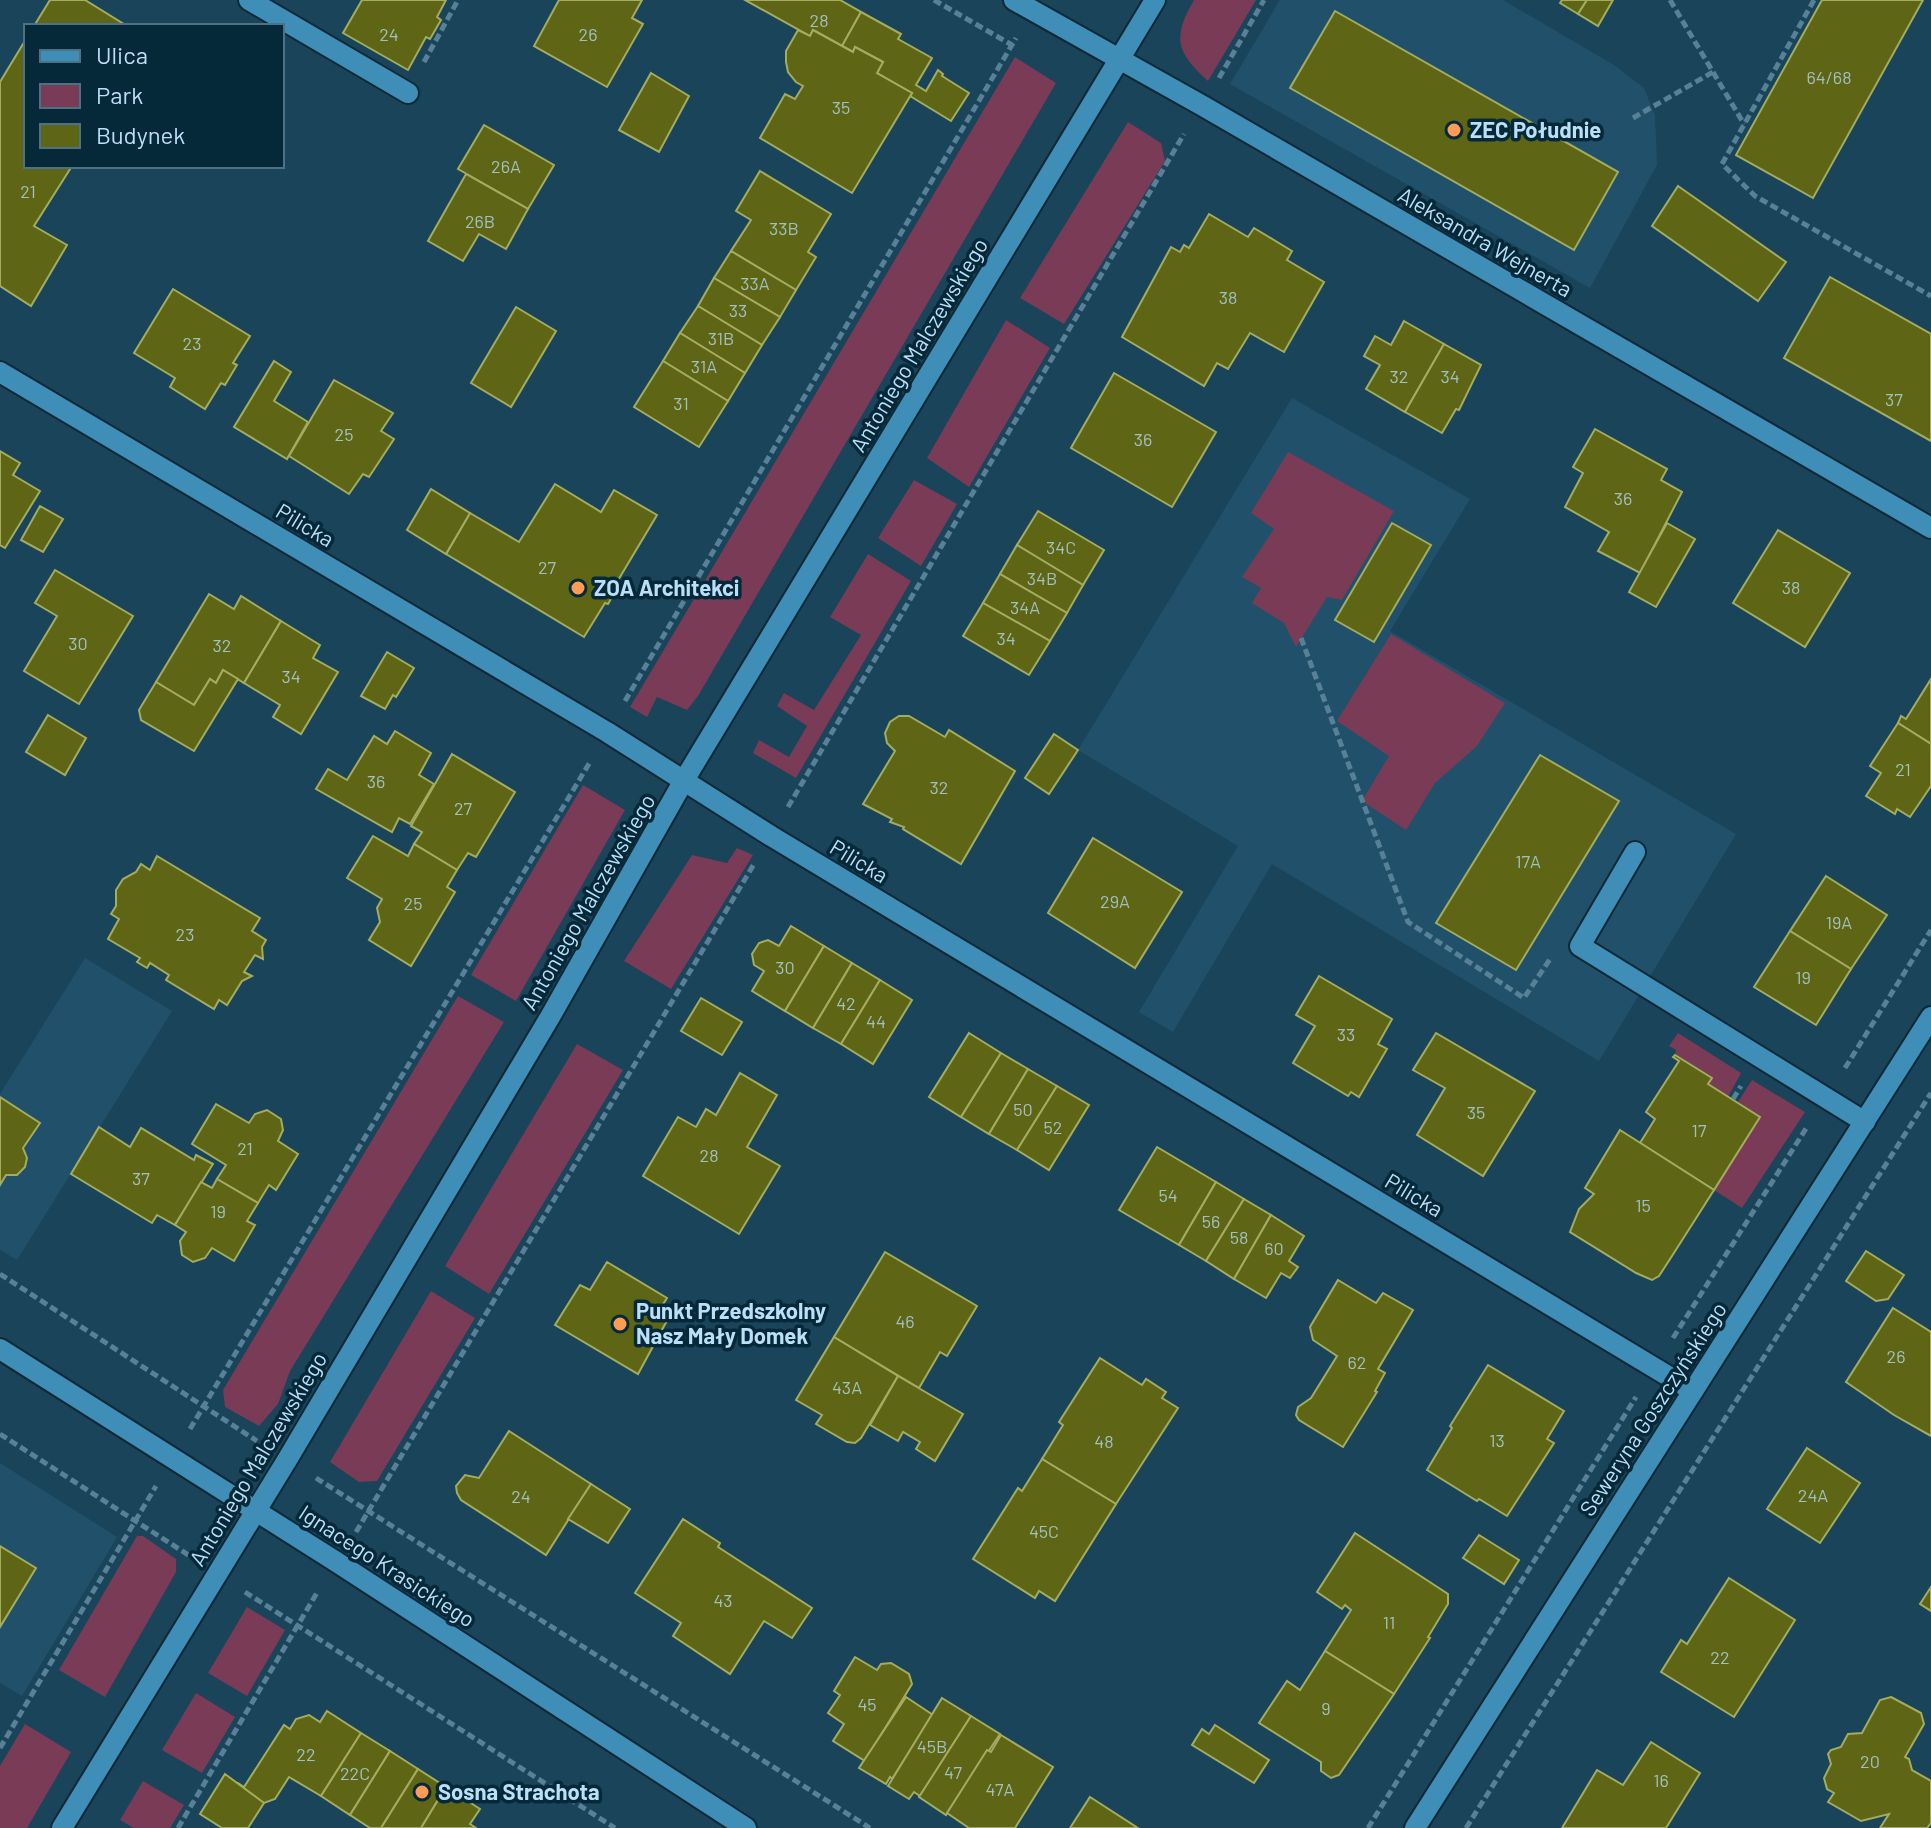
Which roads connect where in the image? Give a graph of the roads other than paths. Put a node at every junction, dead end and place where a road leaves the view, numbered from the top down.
1 (249, 0) edge
2 (1014, 0) edge
3 (1155, 0) edge
4 (1119, 60) junction
5 (408, 93) road end
6 (0, 372) edge
7 (1931, 528) edge
8 (683, 782) junction
9 (1635, 852) dead end
10 (1931, 1017) edge
11 (1865, 1122) junction
12 (0, 1349) edge
13 (1693, 1391) junction
14 (255, 1509) junction
15 (62, 1828) edge
16 (746, 1828) edge
17 (1415, 1828) edge

1 - 5 street
2 - 4 street, Aleksandra Wejnerta
3 - 4 street, Antoniego Malczewskiego
4 - 7 street, Aleksandra Wejnerta
4 - 8 street, Antoniego Malczewskiego
6 - 8 street, Pilicka
8 - 13 street, Pilicka
8 - 14 street, Antoniego Malczewskiego
9 - 11 street
10 - 11 street, Seweryna Goszczyńskiego
11 - 13 street, Seweryna Goszczyńskiego
12 - 14 street, Ignacego Krasickiego
13 - 17 street, Seweryna Goszczyńskiego
14 - 15 street, Antoniego Malczewskiego
14 - 16 street, Ignacego Krasickiego

